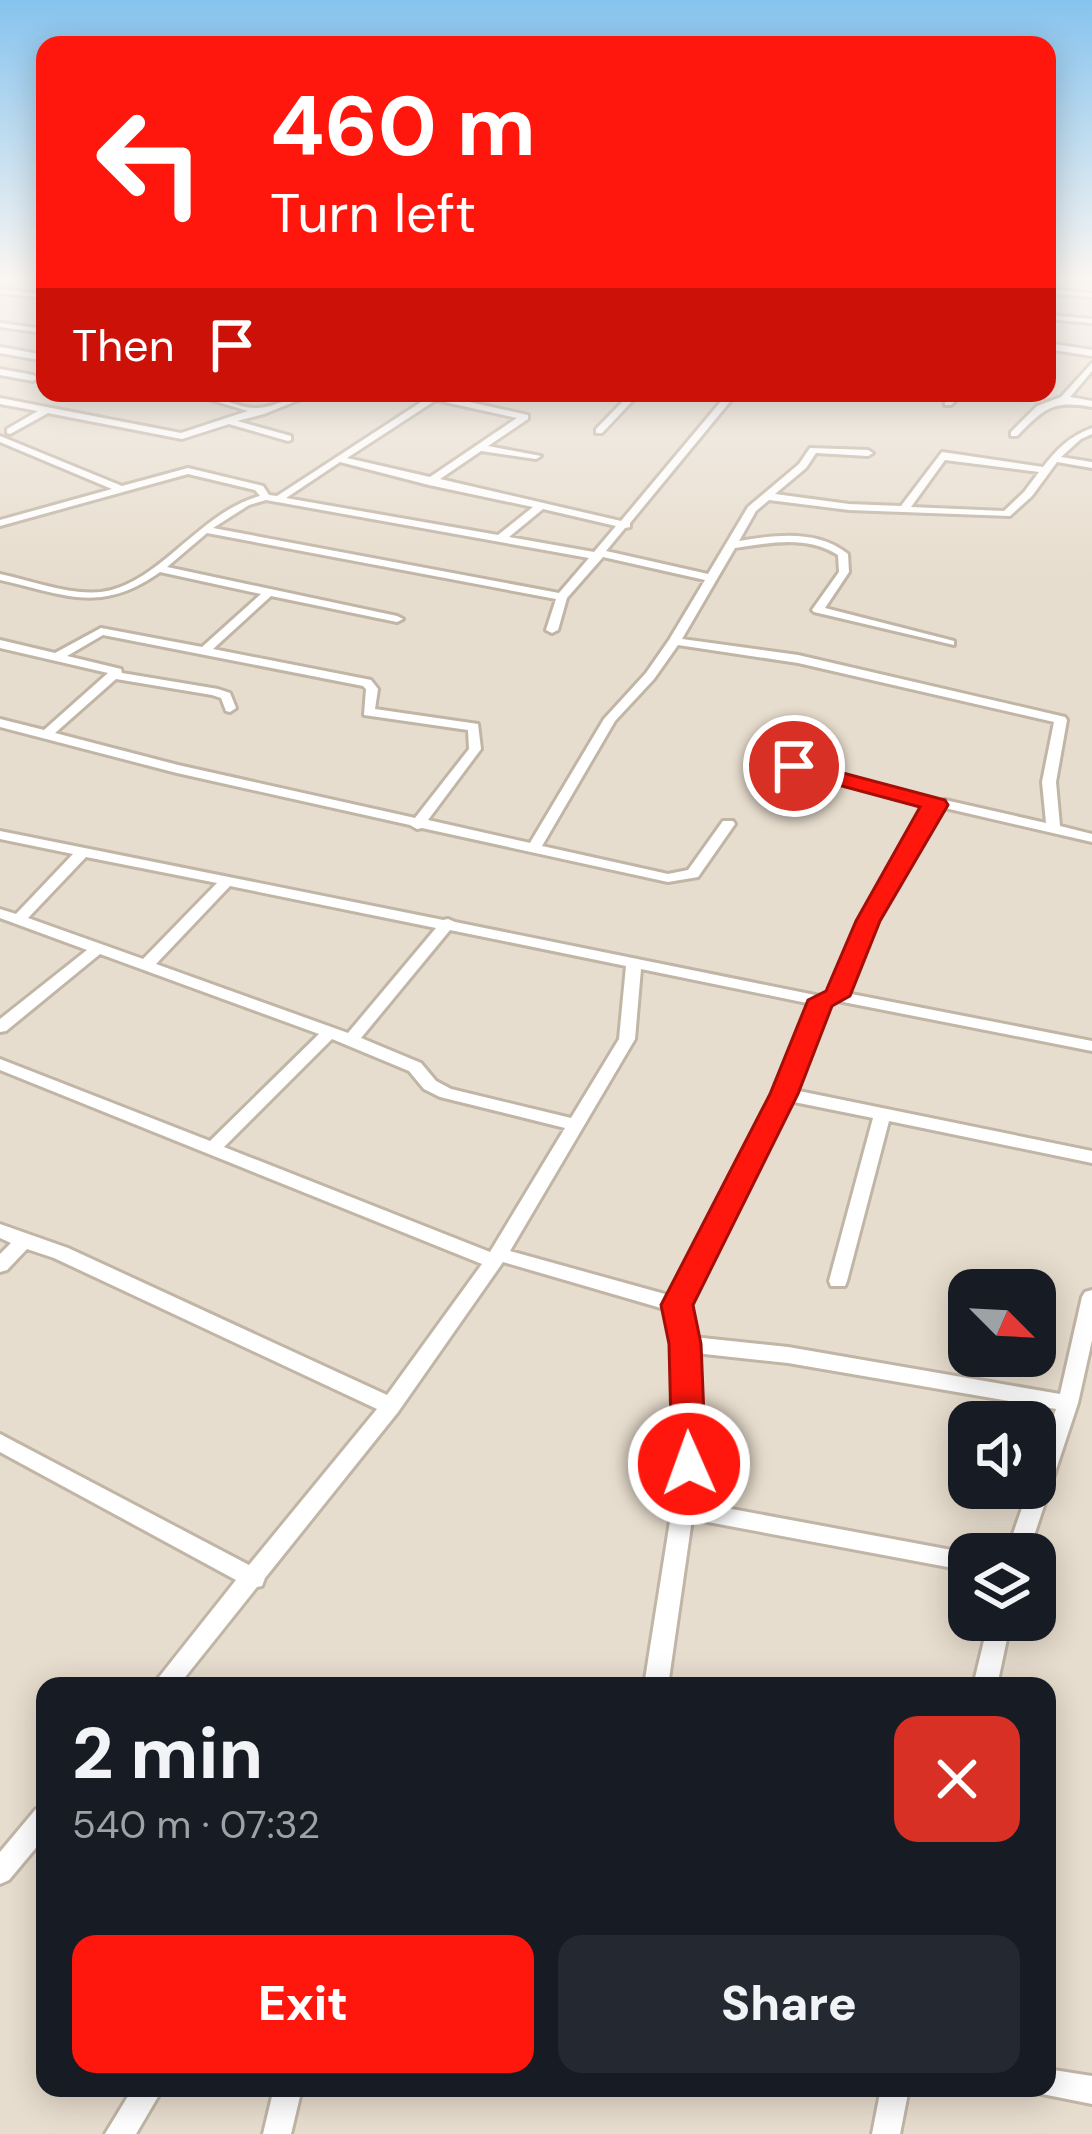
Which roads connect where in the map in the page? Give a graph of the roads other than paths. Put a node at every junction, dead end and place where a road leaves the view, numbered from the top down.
1 (1080, 380) edge
2 (1064, 399) junction
3 (0, 401) edge
4 (225, 402) edge
5 (288, 402) edge
6 (427, 402) edge
7 (467, 402) edge
8 (627, 402) edge
9 (726, 402) edge
10 (1092, 404) edge
11 (20, 405) junction
12 (46, 410) junction
13 (262, 412) junction
14 (0, 414) edge
15 (232, 422) junction
16 (599, 430) dead end
17 (1092, 430) edge
18 (1014, 434) dead end
19 (5, 435) edge
20 (288, 437) dead end
21 (480, 448) junction
22 (868, 453) dead end
23 (536, 456) dead end
24 (338, 459) junction
25 (1054, 459) junction
26 (1092, 465) edge
27 (1044, 470) junction
28 (429, 482) junction
29 (122, 489) junction
30 (266, 496) junction
31 (282, 496) junction
32 (765, 496) junction
33 (540, 506) junction
34 (906, 506) junction
35 (0, 523) edge
36 (626, 525) junction
37 (208, 530) junction
38 (501, 538) junction
39 (732, 544) junction
40 (599, 554) junction
41 (159, 569) junction
42 (0, 577) edge
43 (710, 578) junction
44 (23, 582) junction
45 (268, 593) junction
46 (0, 597) edge
47 (562, 597) junction
48 (397, 619) dead end
49 (552, 630) dead end
50 (675, 641) junction
51 (950, 643) dead end
52 (0, 644) edge
53 (206, 650) junction
54 (57, 657) junction
55 (118, 676) junction
56 (230, 708) dead end
57 (0, 723) edge
58 (46, 735) junction
59 (794, 766) dead end
60 (937, 805) junction
61 (728, 824) dead end
62 (417, 825) junction
63 (1052, 828) junction
64 (0, 835) edge
65 (1092, 838) edge
66 (534, 848) junction
67 (82, 853) junction
68 (226, 882) junction
69 (0, 914) edge
70 (20, 918) junction
71 (448, 923) junction
72 (98, 948) junction
73 (634, 961) junction
74 (148, 963) junction
75 (829, 998) junction
76 (0, 1028) edge
77 (330, 1032) junction
78 (351, 1040) junction
79 (1092, 1046) edge
80 (0, 1064) edge
81 (784, 1094) junction
82 (882, 1115) junction
83 (576, 1125) junction
84 (212, 1148) junction
85 (1092, 1157) edge
86 (0, 1232) edge
87 (24, 1241) junction
88 (496, 1257) junction
89 (0, 1265) edge
90 (838, 1281) dead end
91 (1092, 1297) edge
92 (677, 1305) junction
93 (685, 1344) junction
94 (1068, 1403) junction
95 (391, 1406) junction
96 (0, 1442) edge
97 (684, 1510) junction
98 (1024, 1533) edge
99 (948, 1558) edge
100 (254, 1579) junction
101 (995, 1641) edge
102 (172, 1677) edge
103 (657, 1677) edge
104 (987, 1677) edge
105 (36, 1829) edge
106 (0, 1871) edge
107 (1056, 2084) edge
108 (1092, 2090) edge
109 (143, 2097) edge
110 (286, 2097) edge
111 (894, 2097) edge
112 (119, 2134) edge
113 (277, 2134) edge
114 (886, 2134) edge

1 - 2 street
2 - 10 street
2 - 18 street
3 - 11 street
4 - 13 street
5 - 13 street
6 - 24 street
7 - 21 street
8 - 16 street
9 - 36 street
11 - 12 street
11 - 14 street
12 - 15 street
12 - 19 street
13 - 15 street
15 - 20 street
17 - 25 street
19 - 29 street
21 - 23 street
21 - 28 street
22 - 32 street
24 - 28 street
24 - 31 street
25 - 26 street
25 - 27 street
27 - 34 street
27 - 34 street
28 - 33 street
29 - 30 street
29 - 35 street
30 - 31 street
30 - 37 street
31 - 38 street
32 - 34 street
32 - 39 street
33 - 36 street
33 - 38 street
36 - 40 street
37 - 41 street
37 - 47 street
38 - 40 street
39 - 43 street
39 - 51 street
40 - 43 street
40 - 47 street
41 - 44 street
41 - 45 street
42 - 44 street
43 - 50 street
44 - 46 street
45 - 48 street
45 - 53 street
47 - 49 street
50 - 63 street
50 - 66 street
52 - 54 street
53 - 54 street
53 - 62 street
54 - 55 street
55 - 56 street
55 - 58 street
57 - 58 street
58 - 62 street
59 - 60 street
60 - 63 street
60 - 75 street
61 - 66 street
62 - 66 street
63 - 65 street
64 - 67 street
67 - 68 street
67 - 70 street
68 - 71 street
68 - 74 street
69 - 70 street
70 - 72 street
71 - 73 street
71 - 78 street
72 - 74 street
72 - 76 street
73 - 75 street
73 - 83 street
74 - 77 street
75 - 79 street
75 - 81 street
77 - 78 street
77 - 84 street
78 - 83 street
80 - 84 street
81 - 82 street
81 - 92 street
82 - 85 street
82 - 90 street
83 - 88 street
84 - 88 street
86 - 87 street
87 - 89 street
87 - 95 street
88 - 92 street
88 - 95 street
91 - 94 street
92 - 93 street
93 - 94 street
93 - 97 street
94 - 98 street
95 - 100 street
96 - 100 street
97 - 99 street
97 - 103 street
100 - 102 street
101 - 104 street
105 - 106 street
107 - 108 street
109 - 112 street
110 - 113 street
111 - 114 street

